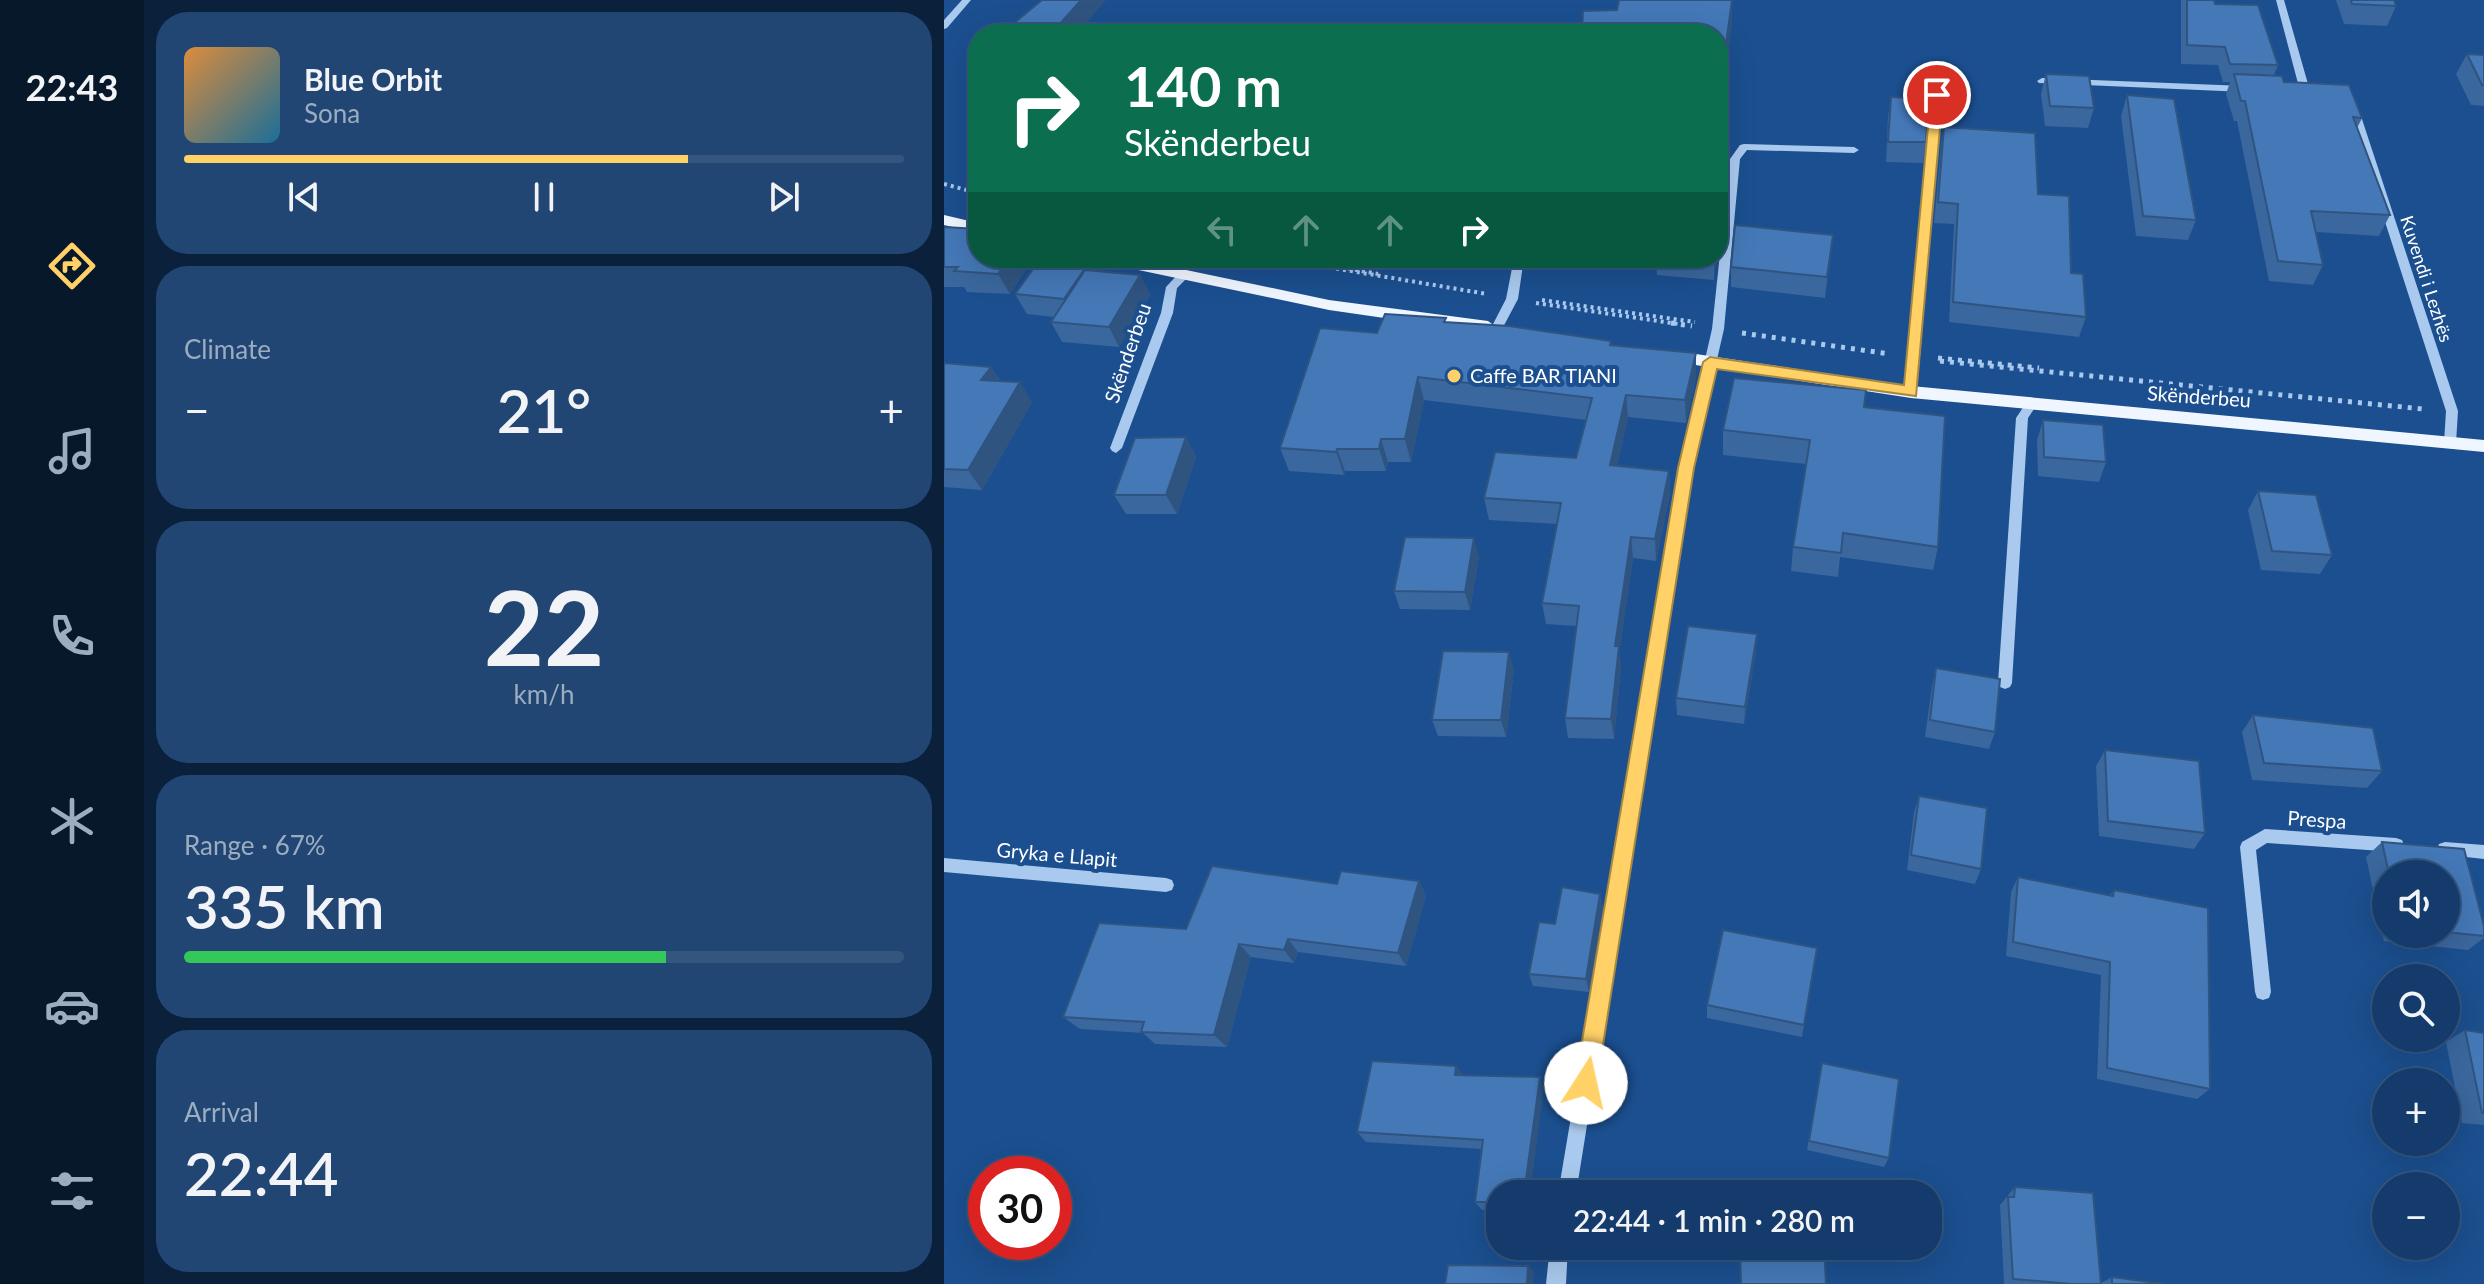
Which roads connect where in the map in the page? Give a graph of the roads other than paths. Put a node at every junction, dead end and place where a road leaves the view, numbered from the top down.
1 (967, 0) edge
2 (2280, 0) edge
3 (944, 26) edge
4 (2042, 81) dead end
5 (2258, 89) edge
6 (2289, 91) edge
7 (1937, 95) dead end
8 (2342, 97) edge
9 (1854, 150) dead end
10 (1728, 229) edge
11 (1151, 268) edge
12 (1517, 268) edge
13 (1724, 268) edge
14 (1184, 275) junction
15 (1505, 329) joint
16 (1649, 353) edge
17 (1710, 362) junction
18 (1911, 392) junction
19 (2032, 403) junction
20 (2450, 443) junction
21 (2484, 446) edge
22 (1116, 448) dead end
23 (2005, 683) dead end
24 (2484, 852) edge
25 (944, 865) edge
26 (1166, 885) dead end
27 (2263, 992) dead end
28 (1569, 1180) edge
29 (1558, 1260) edge
30 (1556, 1284) edge

1 - 3 street
2 - 6 street
4 - 5 street
7 - 18 street
8 - 20 street, Kuvendi i Lezhës
9 - 10 street
11 - 14 main road
12 - 15 street
13 - 17 street
14 - 15 main road
14 - 22 street, Skënderbeu
16 - 17 main road, Skënderbeu
17 - 18 main road, Skënderbeu
17 - 28 street
18 - 19 main road, Skënderbeu
19 - 20 main road, Skënderbeu
19 - 23 street
20 - 21 main road, Skënderbeu
24 - 27 street, Prespa
25 - 26 street, Gryka e Llapit
29 - 30 street

